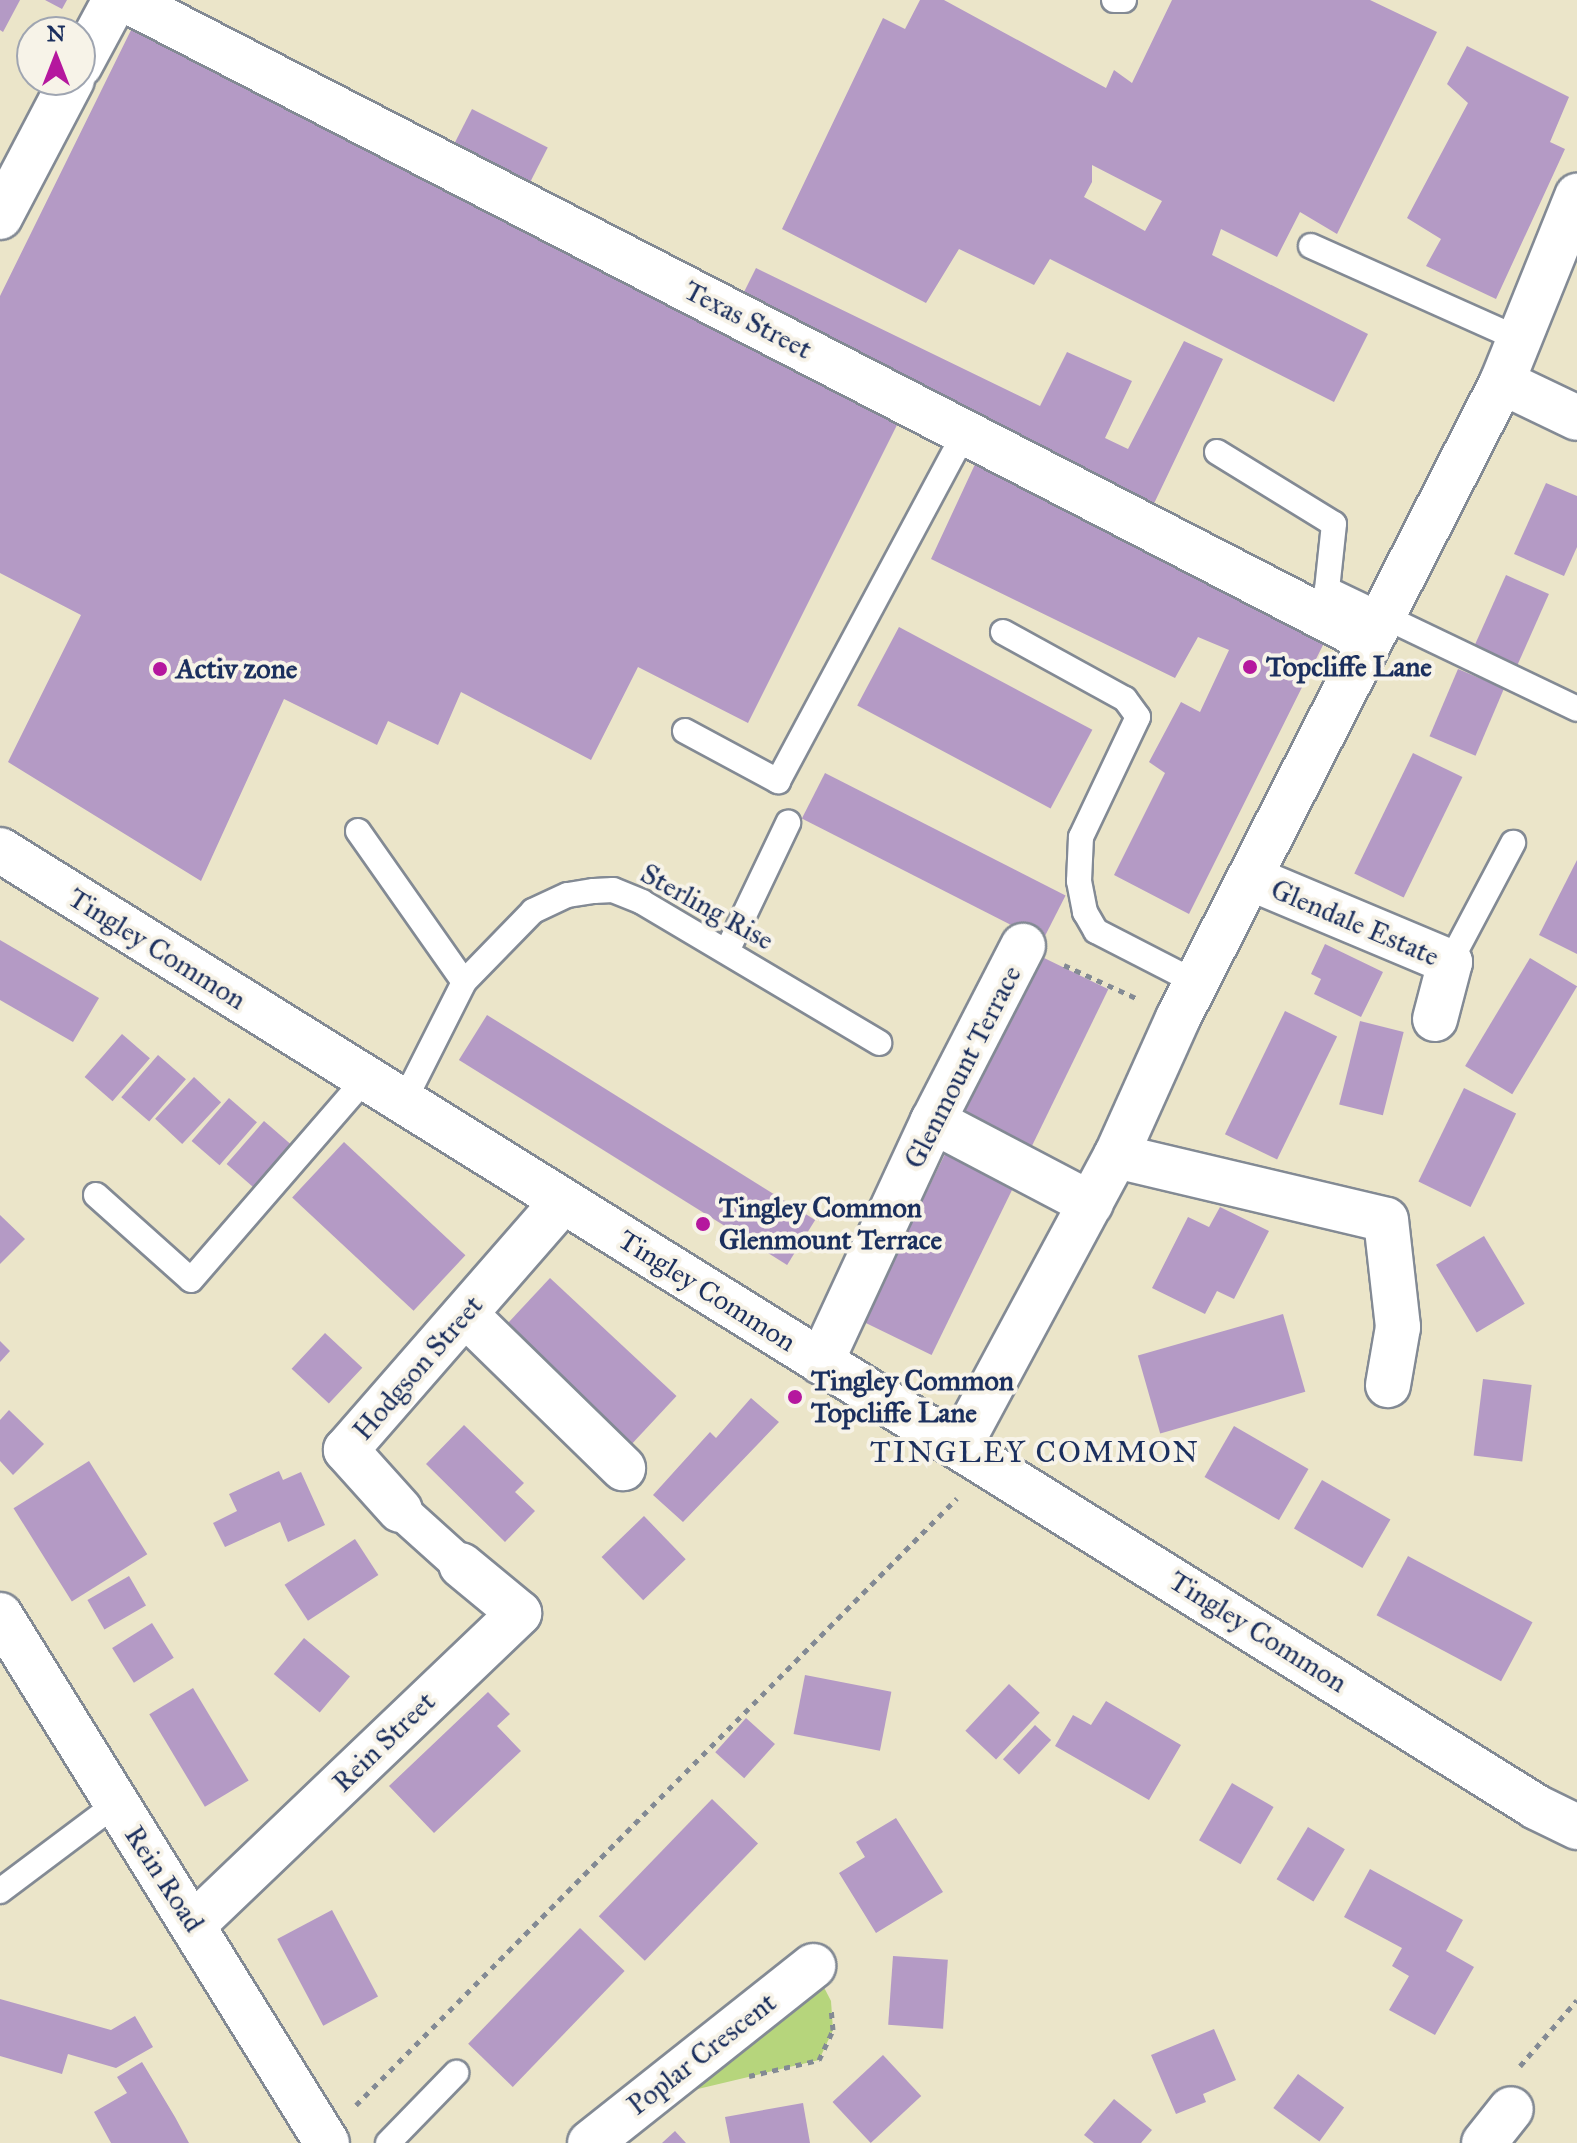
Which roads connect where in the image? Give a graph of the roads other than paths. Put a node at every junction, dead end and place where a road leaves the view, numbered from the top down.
1 (115, 0) edge
2 (126, 0) edge
3 (1114, 0) edge
4 (1124, 0) edge
5 (96, 35) edge
6 (64, 96) edge
7 (1577, 196) edge
8 (0, 217) edge
9 (1311, 246) dead end
10 (1519, 339) junction
11 (1502, 382) junction
12 (1577, 418) edge
13 (965, 432) junction
14 (1217, 452) dead end
15 (1375, 628) junction
16 (1003, 632) dead end
17 (1577, 709) edge
18 (685, 731) dead end
19 (788, 823) dead end
20 (358, 831) dead end
21 (1513, 843) dead end
22 (0, 850) edge
23 (1250, 878) junction
24 (1023, 946) road end
25 (728, 949) junction
26 (1450, 962) junction
27 (464, 982) junction
28 (1188, 1001) junction
29 (1435, 1019) dead end
30 (879, 1043) dead end
31 (364, 1080) junction
32 (403, 1103) junction
33 (933, 1121) junction
34 (1116, 1156) junction
35 (96, 1195) dead end
36 (563, 1201) junction
37 (1091, 1204) junction
38 (465, 1314) junction
39 (821, 1362) junction
40 (1388, 1385) dead end
41 (974, 1456) junction
42 (623, 1468) dead end
43 (400, 1510) joint
44 (461, 1565) joint
45 (0, 1615) edge
46 (116, 1804) junction
47 (1536, 1807) junction
48 (1577, 1827) edge
49 (1577, 1848) edge
50 (0, 1891) edge
51 (194, 1924) junction
52 (813, 1966) dead end
53 (456, 2073) dead end
54 (1511, 2109) road end
55 (325, 2140) edge
56 (388, 2143) edge
57 (590, 2143) edge
58 (1484, 2143) edge

1 - 5 street
2 - 13 street, Texas Street
3 - 4 lane
6 - 8 street
7 - 10 street
9 - 10 lane
10 - 11 street
11 - 12 street
11 - 15 street
13 - 15 street, Texas Street
13 - 18 lane
14 - 15 lane
15 - 17 lane
15 - 23 street
16 - 28 lane
19 - 25 lane
20 - 27 lane
21 - 26 lane
22 - 31 street, Tingley Common
23 - 26 street, Glendale Estate
23 - 28 street
24 - 33 street, Glenmount Terrace
25 - 27 lane, Sterling Rise
25 - 30 lane, Sterling Rise
26 - 29 street, Glendale Estate
27 - 32 lane, Sterling Rise
28 - 34 street
31 - 32 street, Tingley Common
31 - 35 lane
32 - 36 street, Tingley Common
33 - 37 street
33 - 39 street, Glenmount Terrace
34 - 37 street
34 - 40 street
36 - 38 street, Hodgson Street
36 - 39 street, Tingley Common
37 - 41 street
38 - 42 street
38 - 43 street, Hodgson Street
39 - 41 street, Tingley Common
41 - 47 street, Tingley Common
43 - 44 street, Hodgson Street
44 - 51 street, Rein Street
45 - 46 street, Rein Road
46 - 50 lane
46 - 51 street, Rein Road
47 - 48 street, Tingley Common
47 - 49 street, Tingley Common
51 - 55 street, Rein Road
52 - 57 street, Poplar Crescent
53 - 56 lane
54 - 58 street

